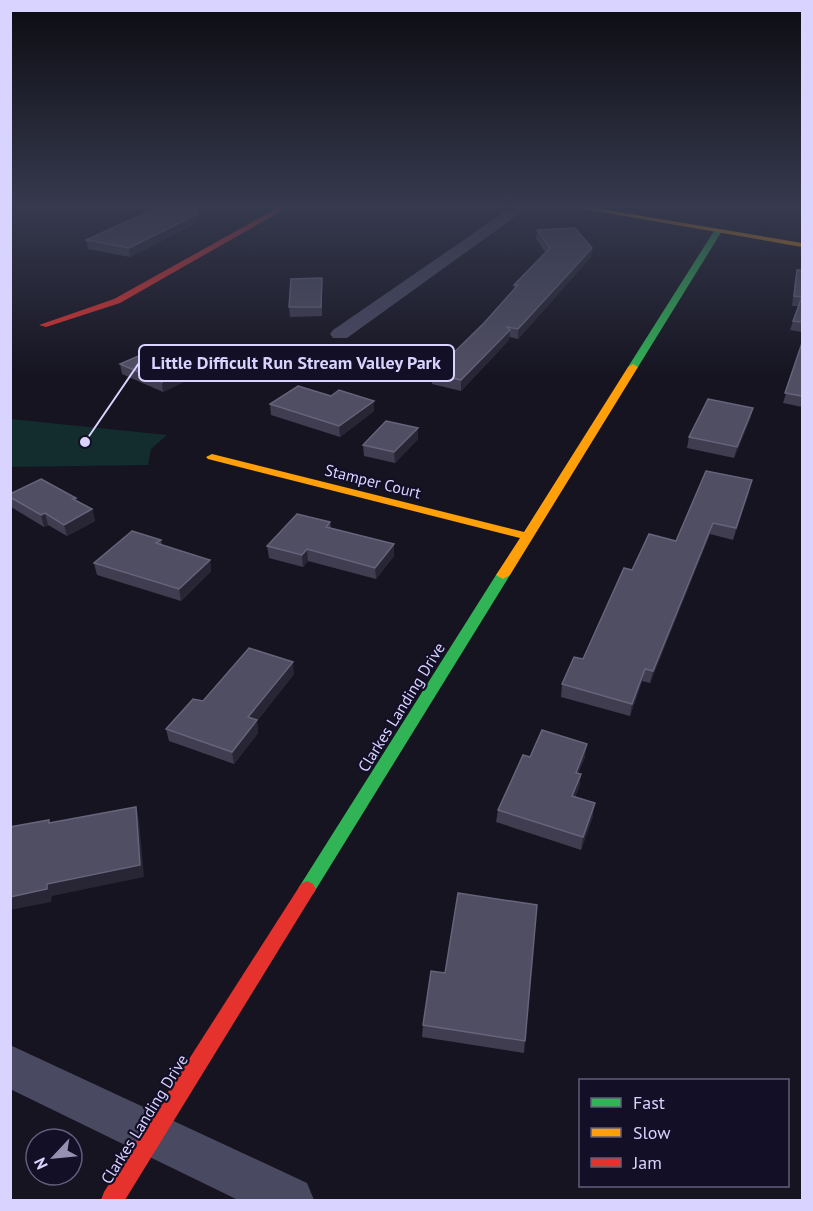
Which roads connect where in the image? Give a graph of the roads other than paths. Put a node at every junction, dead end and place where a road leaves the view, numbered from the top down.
1 (185, 263) edge
2 (442, 263) edge
3 (698, 263) edge
4 (43, 325) dead end
5 (340, 334) dead end
6 (212, 457) dead end
7 (527, 536) junction
8 (10, 1066) edge
9 (153, 1135) junction
10 (112, 1200) edge
11 (290, 1200) edge

1 - 4 street
2 - 5 street
3 - 7 street, Clarkes Landing Drive
6 - 7 street, Stamper Court
7 - 9 street, Clarkes Landing Drive
8 - 9 street
9 - 10 street, Clarkes Landing Drive
9 - 11 street

